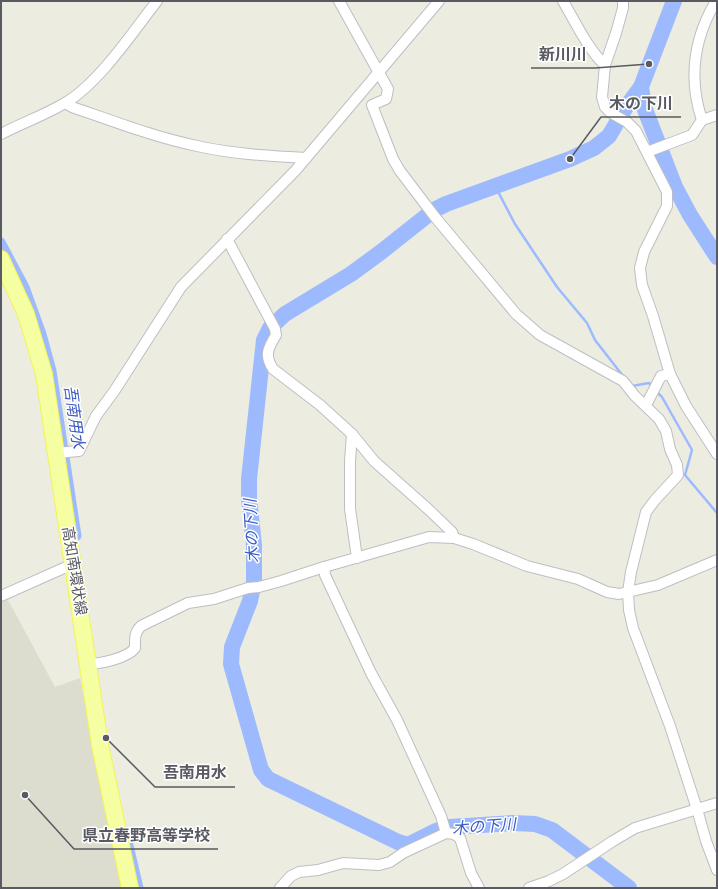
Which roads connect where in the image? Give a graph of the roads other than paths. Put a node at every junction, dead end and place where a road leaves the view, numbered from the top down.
1 (157, 1) edge
2 (339, 1) edge
3 (439, 1) edge
4 (563, 1) edge
5 (624, 1) edge
6 (716, 1) edge
7 (605, 65) junction
8 (379, 71) junction
9 (65, 103) junction
10 (717, 115) edge
11 (702, 120) junction
12 (1, 134) edge
13 (649, 151) junction
14 (306, 158) junction
15 (227, 239) junction
16 (1, 259) edge
17 (670, 374) junction
18 (646, 405) junction
19 (352, 434) junction
20 (62, 453) junction
21 (717, 454) edge
22 (454, 538) junction
23 (357, 558) junction
24 (717, 560) edge
25 (73, 564) junction
26 (324, 567) junction
27 (628, 592) junction
28 (1, 596) edge
29 (93, 664) junction
30 (717, 803) edge
31 (697, 809) junction
32 (445, 830) junction
33 (717, 870) edge
34 (551, 885) edge
35 (130, 888) edge
36 (280, 888) edge
37 (479, 888) edge
38 (529, 888) edge

1 - 9 street
2 - 8 street
3 - 8 street
4 - 7 street
5 - 7 street
6 - 11 street
7 - 13 street
8 - 14 street
8 - 18 street
9 - 12 street
9 - 14 street
10 - 11 street
11 - 13 street
13 - 17 street
14 - 15 street
15 - 19 street
15 - 20 street
16 - 20 main road, 高知南環状線
17 - 18 street
17 - 21 street
18 - 27 street
19 - 22 street
19 - 23 street
20 - 25 main road, 高知南環状線
22 - 23 street
22 - 27 street
23 - 26 street
24 - 27 street
25 - 28 street
25 - 29 main road, 高知南環状線
26 - 29 street
26 - 32 street
27 - 31 street
29 - 35 main road, 高知南環状線
30 - 31 street
31 - 33 street
31 - 34 street
32 - 36 street
32 - 37 street
34 - 38 street

